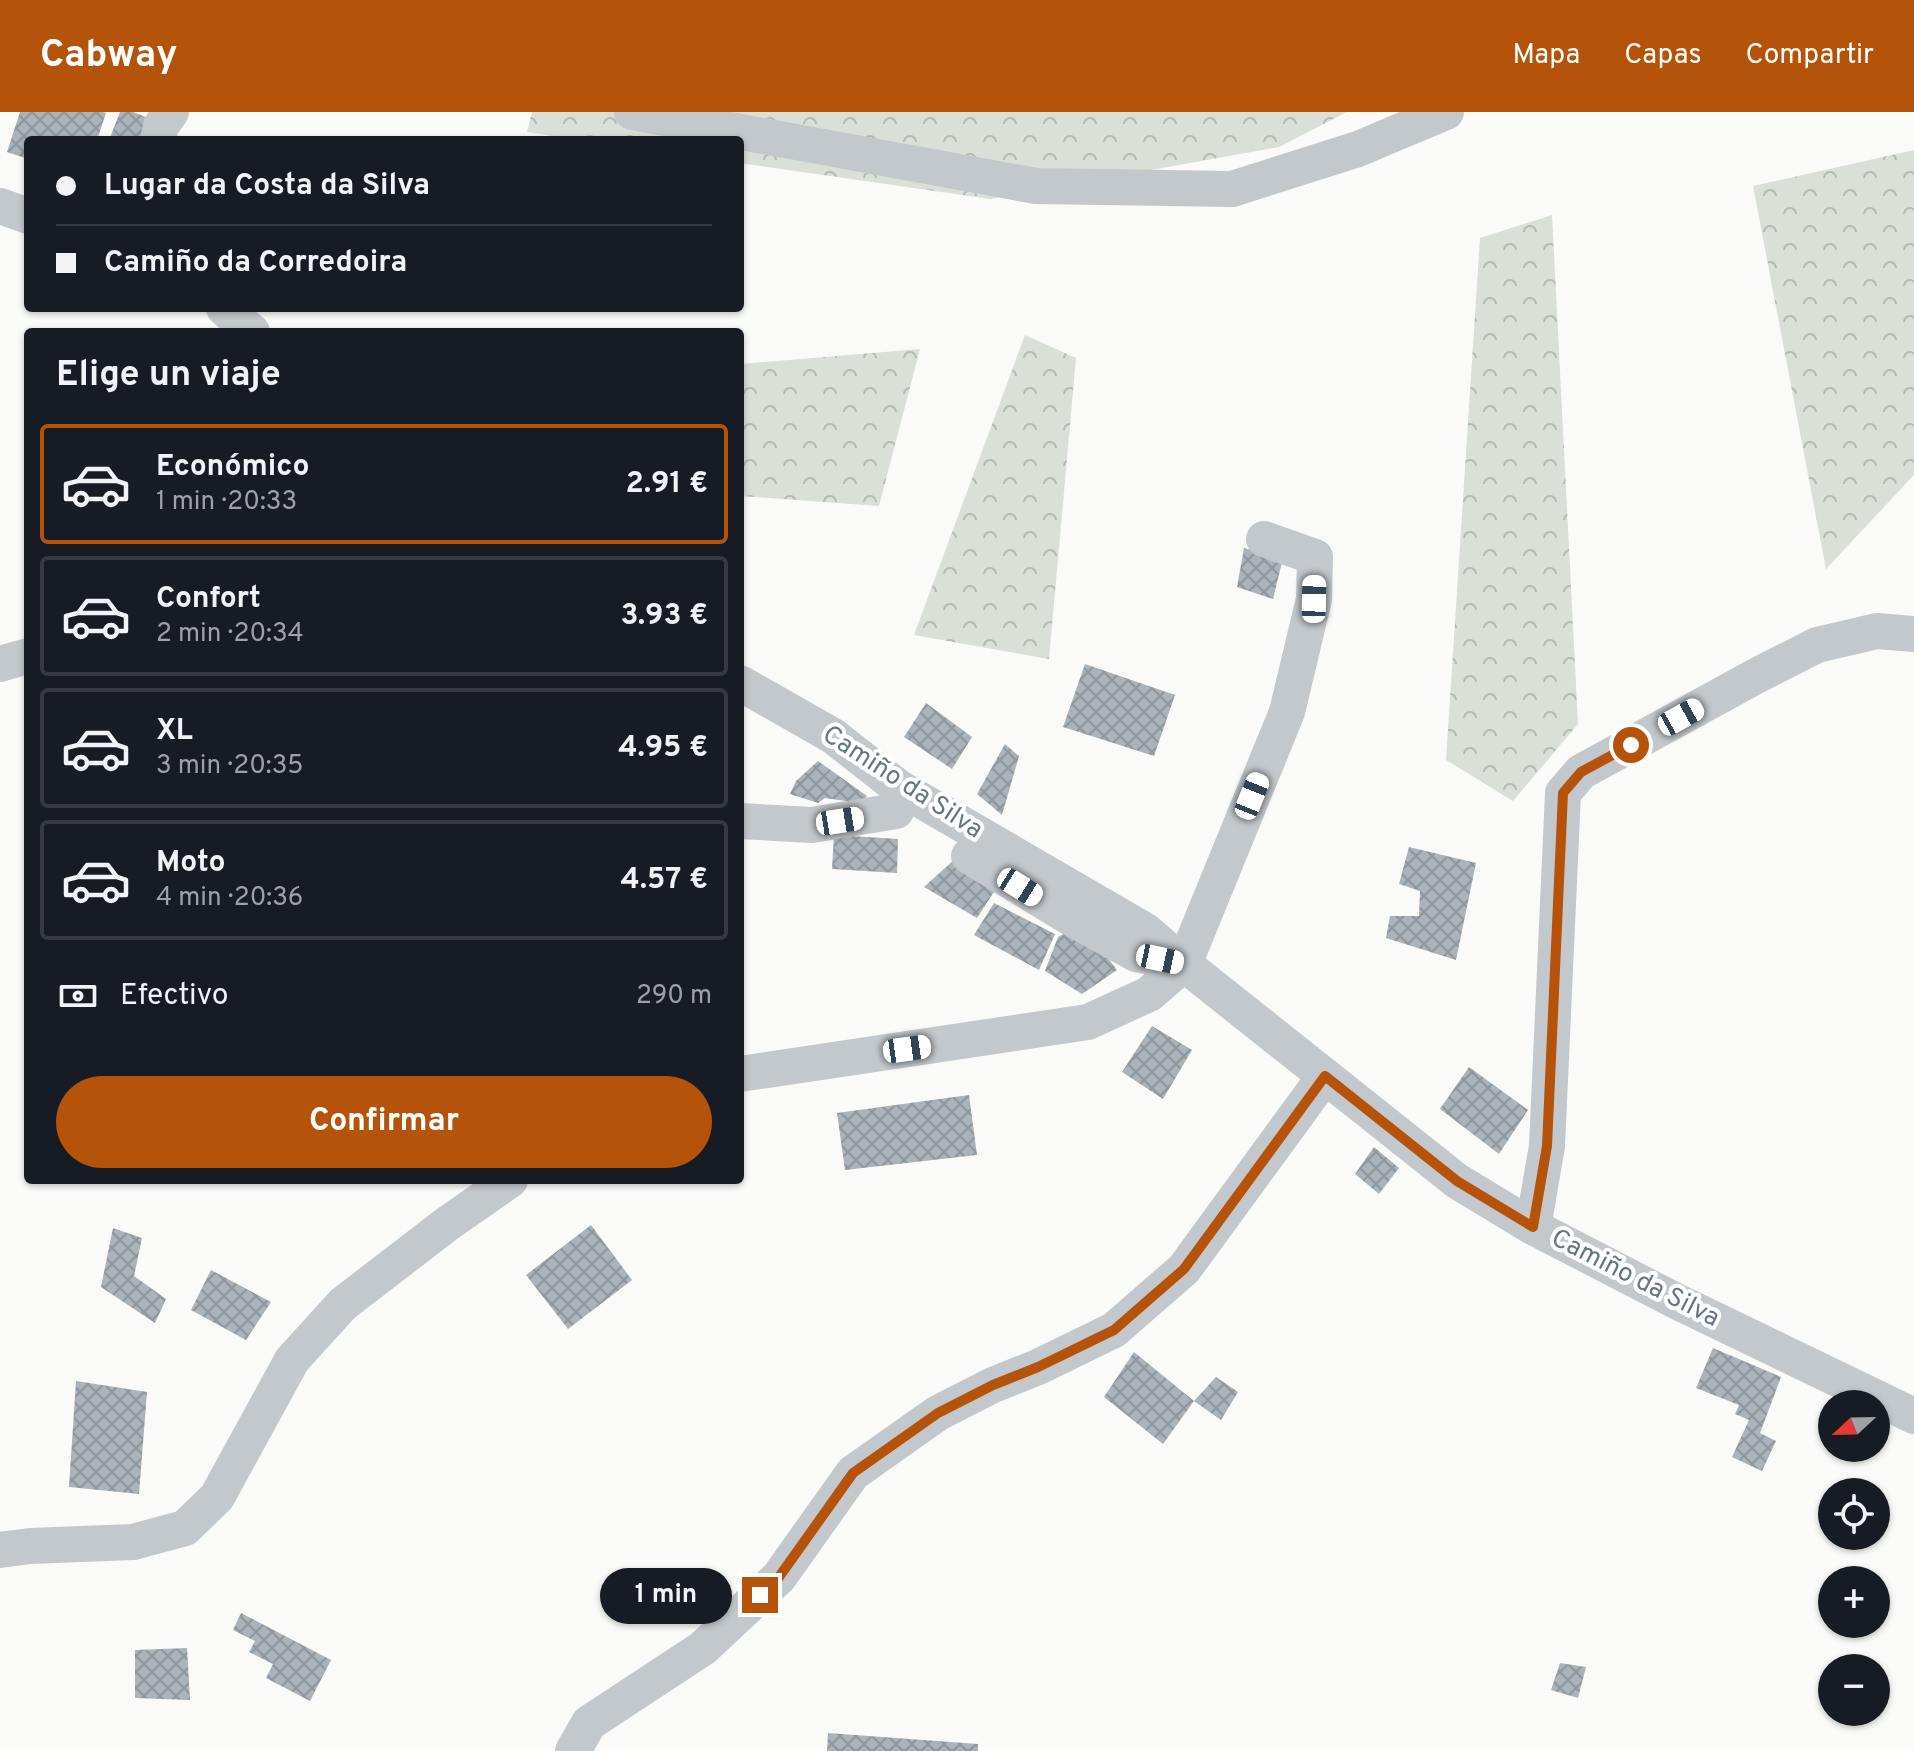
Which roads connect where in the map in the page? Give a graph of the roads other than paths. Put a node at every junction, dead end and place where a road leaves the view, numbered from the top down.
1 (171, 112) edge
2 (632, 112) edge
3 (1446, 112) edge
4 (159, 136) edge
5 (0, 206) edge
6 (24, 215) edge
7 (229, 312) edge
8 (247, 328) edge
9 (1264, 539) dead end
10 (1914, 634) edge
11 (24, 657) edge
12 (0, 664) edge
13 (744, 685) edge
14 (833, 736) junction
15 (896, 811) junction
16 (744, 821) edge
17 (1184, 964) junction
18 (744, 1073) edge
19 (1325, 1076) junction
20 (504, 1184) edge
21 (1533, 1227) junction
22 (1914, 1416) edge
23 (0, 1550) edge
24 (573, 1751) edge

1 - 4 street
2 - 3 street
5 - 6 street
7 - 8 street
9 - 17 street
10 - 21 street
11 - 12 street
13 - 14 street, Camiño da Silva
14 - 15 street
14 - 17 street, Camiño da Silva
15 - 16 street
15 - 17 street
17 - 18 street
17 - 19 street, Camiño da Silva
19 - 21 street, Camiño da Silva
19 - 24 street
20 - 23 street
21 - 22 street, Camiño da Silva

